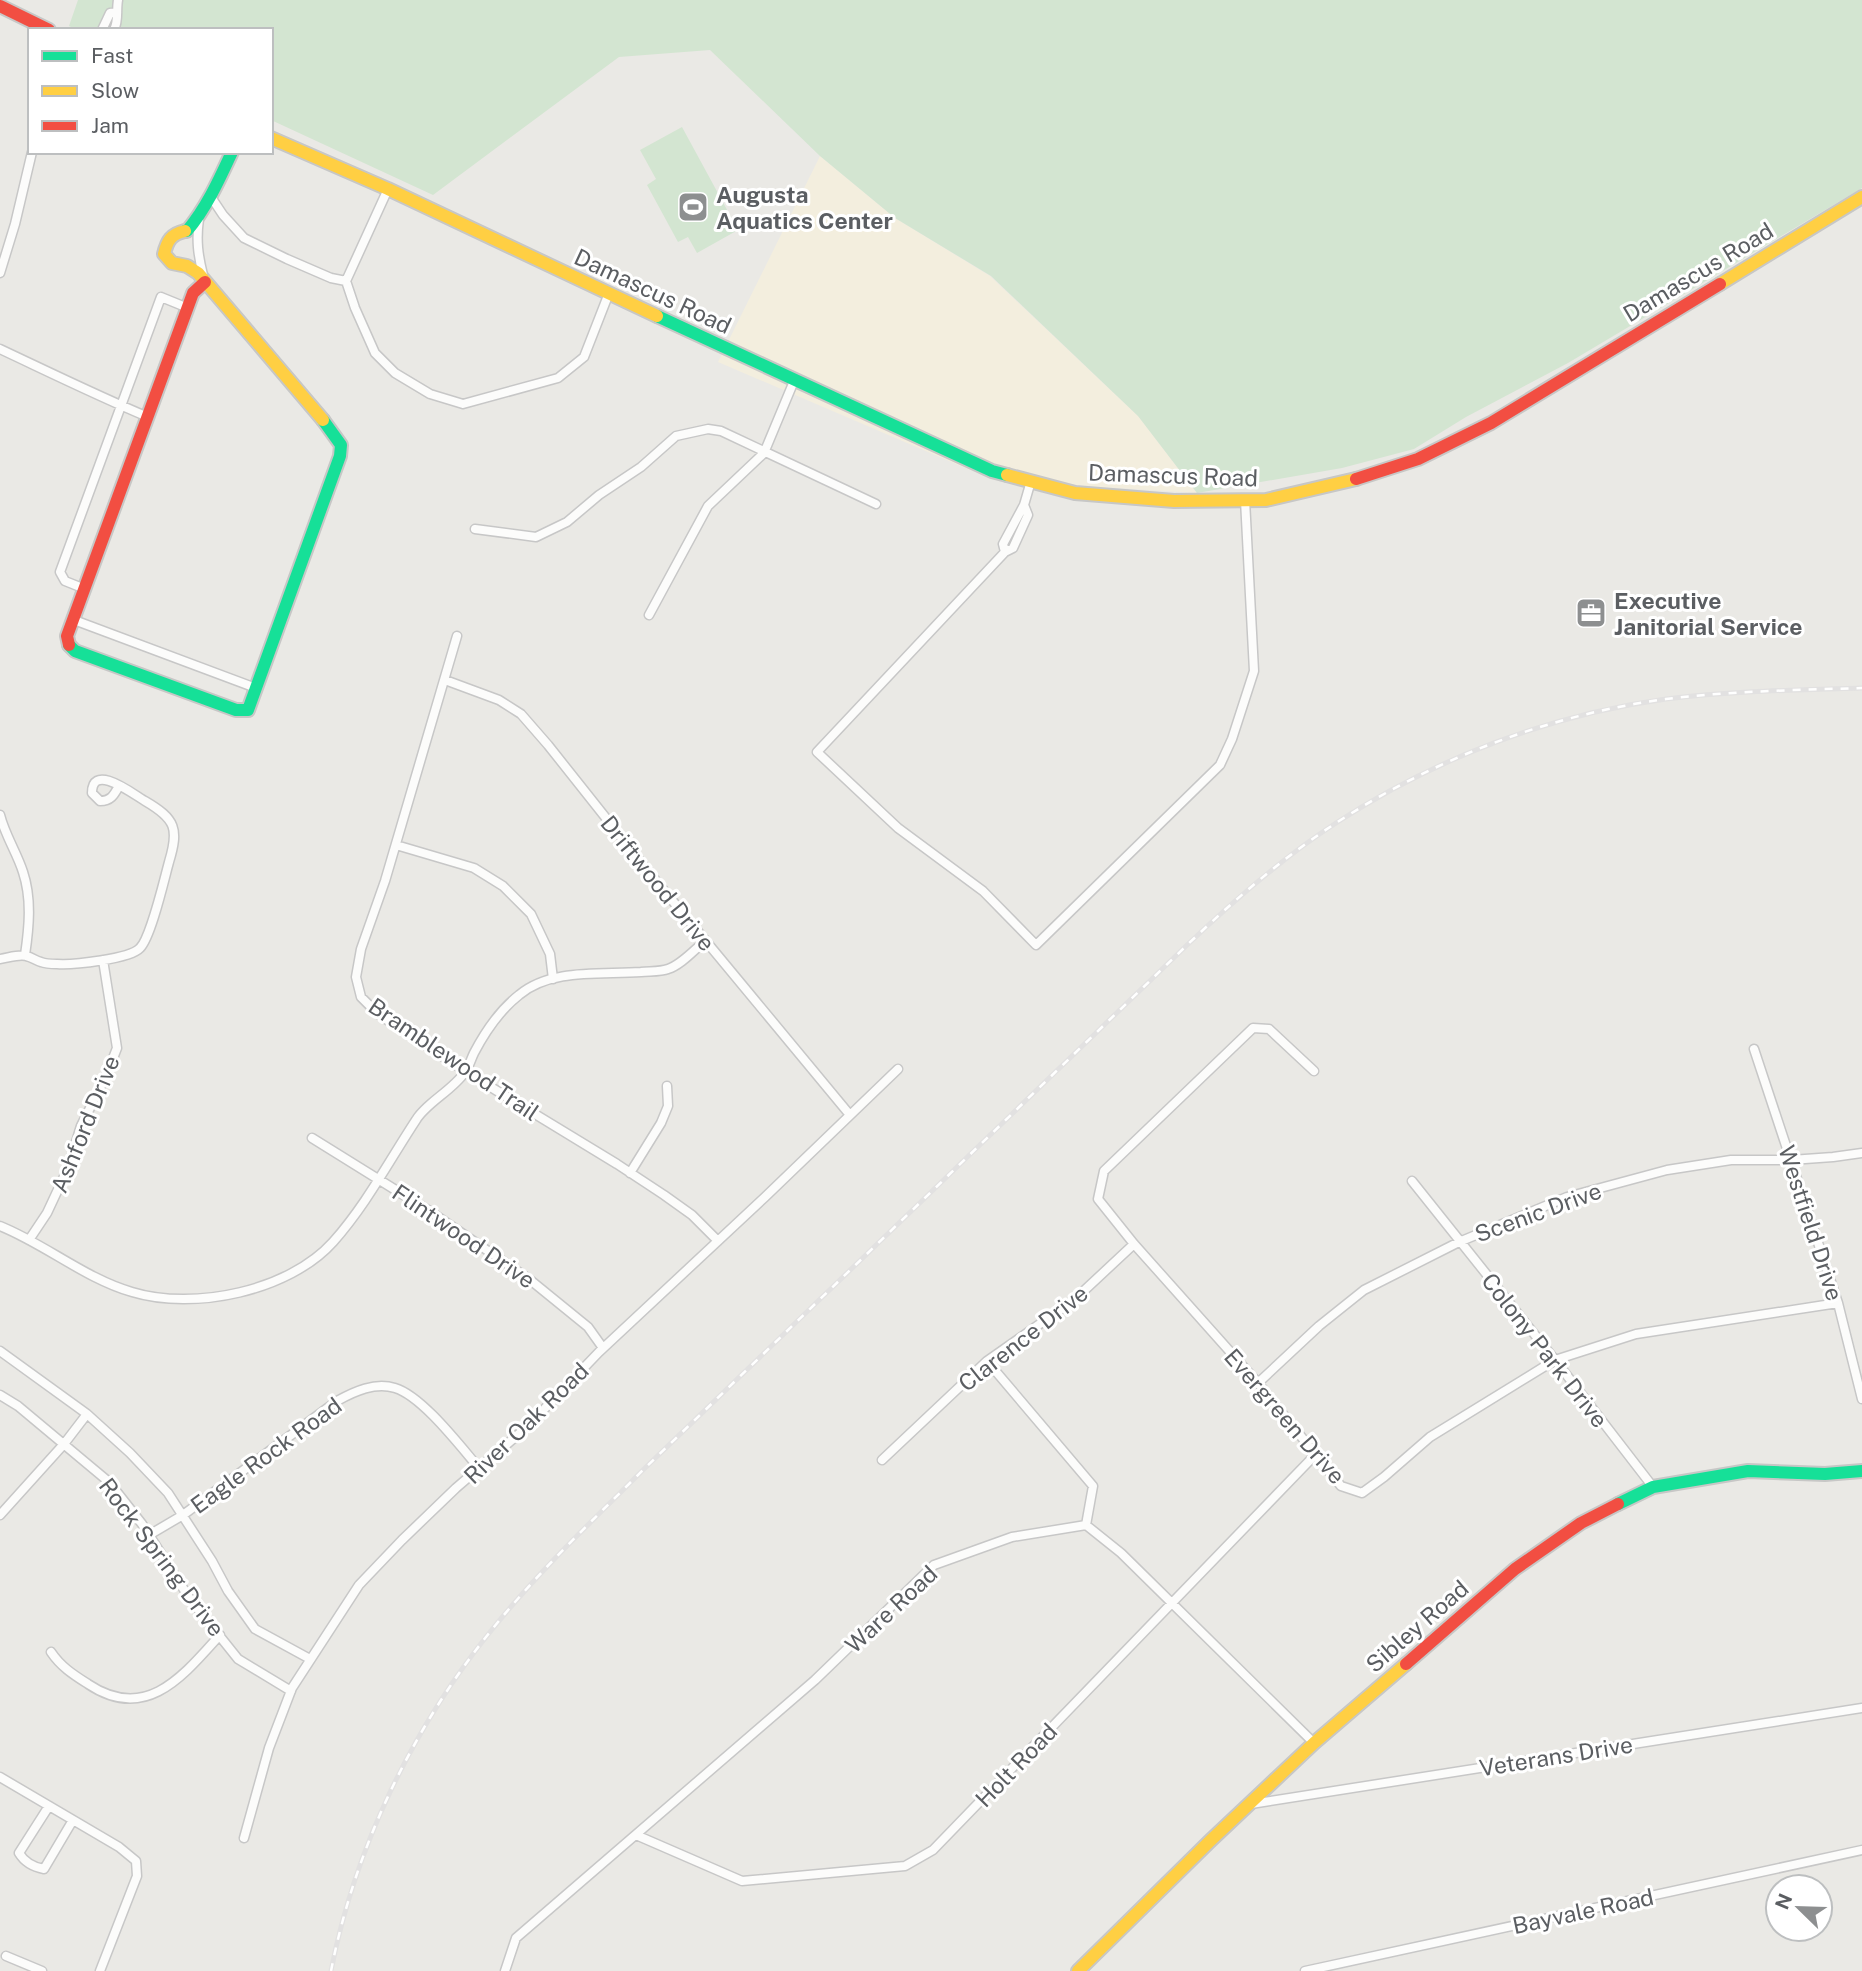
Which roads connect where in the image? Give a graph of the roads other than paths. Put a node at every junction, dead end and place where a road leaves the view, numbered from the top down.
1 (118, 0) edge
2 (0, 6) edge
3 (116, 12) junction
4 (45, 28) edge
5 (103, 28) edge
6 (115, 28) edge
7 (273, 139) edge
8 (32, 154) edge
9 (231, 154) edge
10 (388, 189) junction
11 (211, 197) junction
12 (1862, 197) edge
13 (199, 216) junction
14 (0, 273) edge
15 (346, 281) junction
16 (205, 282) junction
17 (609, 293) junction
18 (188, 308) junction
19 (0, 349) edge
20 (794, 381) junction
21 (120, 405) junction
22 (148, 417) junction
23 (764, 453) junction
24 (1031, 481) junction
25 (1245, 500) junction
26 (876, 504) dead end
27 (475, 529) dead end
28 (85, 589) junction
29 (649, 615) dead end
30 (74, 620) junction
31 (457, 636) dead end
32 (445, 680) junction
33 (256, 688) junction
34 (119, 786) dead end
35 (0, 815) edge
36 (396, 845) junction
37 (705, 941) junction
38 (25, 955) junction
39 (0, 958) edge
40 (103, 960) junction
41 (553, 979) junction
42 (1754, 1049) dead end
43 (898, 1069) dead end
44 (1314, 1071) dead end
45 (466, 1072) junction
46 (667, 1086) dead end
47 (850, 1115) junction
48 (312, 1138) dead end
49 (1862, 1153) edge
50 (1791, 1160) junction
51 (630, 1173) junction
52 (379, 1180) junction
53 (1412, 1181) dead end
54 (0, 1226) edge
55 (29, 1240) junction
56 (718, 1241) junction
57 (1459, 1242) junction
58 (1134, 1244) junction
59 (1838, 1303) junction
60 (603, 1348) junction
61 (0, 1351) edge
62 (1555, 1360) junction
63 (987, 1361) junction
64 (1258, 1383) junction
65 (0, 1395) edge
66 (1862, 1399) edge
67 (87, 1414) junction
68 (64, 1444) junction
69 (1315, 1455) junction
70 (882, 1460) dead end
71 (479, 1468) junction
72 (1862, 1471) edge
73 (1653, 1487) junction
74 (0, 1515) edge
75 (183, 1515) junction
76 (1086, 1525) junction
77 (149, 1535) junction
78 (1171, 1603) junction
79 (219, 1635) junction
80 (51, 1652) dead end
81 (310, 1658) junction
82 (291, 1691) junction
83 (1862, 1708) edge
84 (1314, 1743) junction
85 (0, 1777) edge
86 (1251, 1804) junction
87 (50, 1806) junction
88 (73, 1820) junction
89 (636, 1835) junction
90 (244, 1838) dead end
91 (1862, 1850) edge
92 (6, 1956) dead end
93 (42, 1971) edge
94 (100, 1971) edge
95 (505, 1971) edge
96 (1078, 1971) edge
97 (1305, 1971) edge

1 - 3 street
2 - 4 street
3 - 5 street
3 - 6 street
7 - 10 street, Damascus Road
8 - 14 street
9 - 11 street
10 - 15 street
10 - 17 street, Damascus Road
11 - 13 street
11 - 15 street
12 - 25 street, Damascus Road
13 - 16 street
13 - 16 street
15 - 17 street
16 - 18 street
16 - 33 street
17 - 20 street, Damascus Road
18 - 21 street
18 - 22 street
19 - 21 street
20 - 23 street
20 - 24 street, Damascus Road
21 - 22 street
21 - 28 street
22 - 28 street
23 - 26 street
23 - 27 street
23 - 29 street
24 - 25 street, Damascus Road
24 - 25 street
28 - 30 street
30 - 33 street
30 - 33 street
31 - 32 street, Bramblewood Trail
32 - 36 street, Bramblewood Trail
32 - 37 street, Driftwood Drive
34 - 40 street
35 - 38 street
36 - 41 street
36 - 45 street, Bramblewood Trail
37 - 41 street
37 - 47 street, Driftwood Drive
38 - 39 street
38 - 40 street
40 - 55 street, Ashford Drive
41 - 45 street
42 - 50 street, Westfield Drive
43 - 47 street, River Oak Road
44 - 58 street, Evergreen Drive
45 - 51 street, Bramblewood Trail
45 - 52 street
46 - 51 street
47 - 56 street, River Oak Road
48 - 52 street, Flintwood Drive
49 - 50 street, Scenic Drive
50 - 57 street, Scenic Drive
50 - 59 street, Westfield Drive
51 - 56 street, Bramblewood Trail
52 - 55 street
52 - 60 street, Flintwood Drive
53 - 57 street, Colony Park Drive
54 - 55 street
56 - 60 street, River Oak Road
57 - 62 street, Colony Park Drive
57 - 64 street, Scenic Drive
58 - 63 street, Clarence Drive
58 - 64 street, Evergreen Drive
59 - 62 street, Evergreen Drive
59 - 66 street, Westfield Drive
60 - 71 street, River Oak Road
61 - 67 street, Rock Spring Drive
62 - 69 street, Evergreen Drive
62 - 73 street, Colony Park Drive
63 - 70 street, Clarence Drive
63 - 76 street
64 - 69 street, Evergreen Drive
65 - 68 street, Rock Spring Drive
67 - 68 street
67 - 75 street, Rock Spring Drive
68 - 74 street
68 - 77 street, Rock Spring Drive
69 - 78 street, Holt Road
71 - 75 street, Eagle Rock Road
71 - 81 street, River Oak Road
72 - 73 street, Sibley Road
73 - 84 street, Sibley Road
75 - 77 street, Eagle Rock Road
75 - 81 street, Rock Spring Drive
76 - 78 street
76 - 89 street, Ware Road
77 - 79 street, Rock Spring Drive
78 - 84 street
78 - 89 street, Holt Road
79 - 80 street
79 - 82 street, Rock Spring Drive
81 - 82 street, River Oak Road
82 - 90 street, River Oak Road
83 - 86 street, Veterans Drive
84 - 86 street, Sibley Road
85 - 87 street
86 - 96 street, Sibley Road
87 - 88 street
87 - 88 street
88 - 94 street
89 - 95 street, Ware Road
91 - 97 street, Bayvale Road
92 - 93 street

